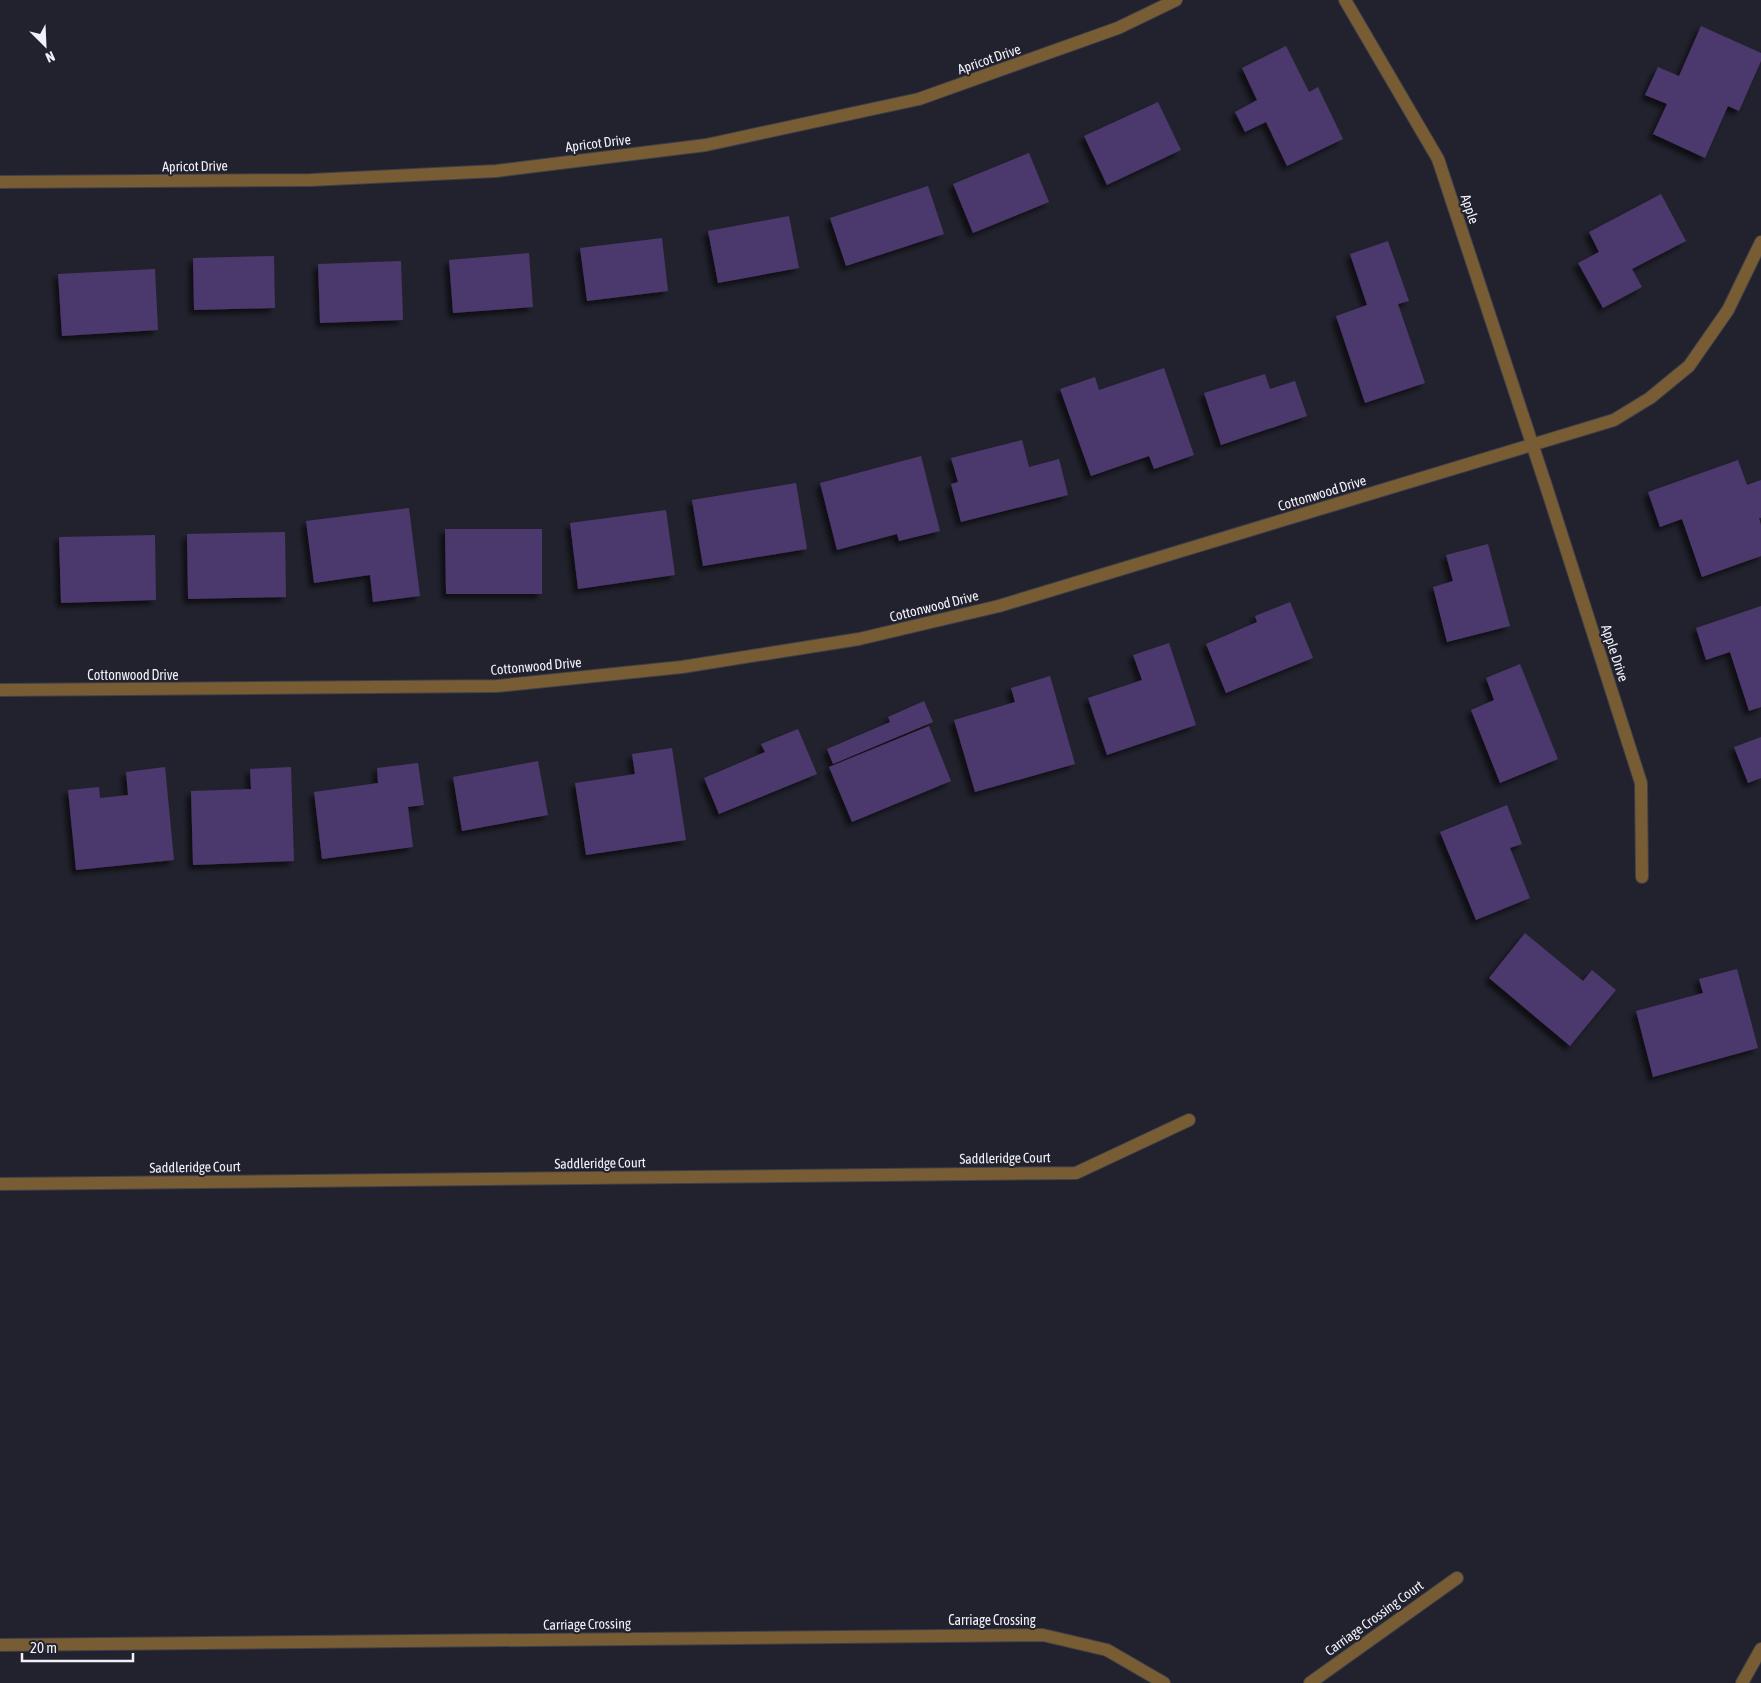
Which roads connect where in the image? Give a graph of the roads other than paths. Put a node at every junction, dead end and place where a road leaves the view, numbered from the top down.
1 (1176, 0) edge
2 (1345, 0) edge
3 (0, 182) edge
4 (1761, 242) edge
5 (1531, 444) junction
6 (0, 690) edge
7 (1642, 877) dead end
8 (1189, 1120) dead end
9 (0, 1184) edge
10 (1456, 1578) dead end
11 (0, 1645) edge
12 (1761, 1649) edge
13 (1164, 1683) edge
14 (1310, 1683) edge
15 (1742, 1683) edge

1 - 3 street, Apricot Drive
2 - 5 street, Apple
4 - 5 street, Cottonwood Drive
5 - 6 street, Cottonwood Drive
5 - 7 street, Apple Drive
8 - 9 street, Saddleridge Court
10 - 14 street, Carriage Crossing Court
11 - 13 street, Carriage Crossing
12 - 15 street

